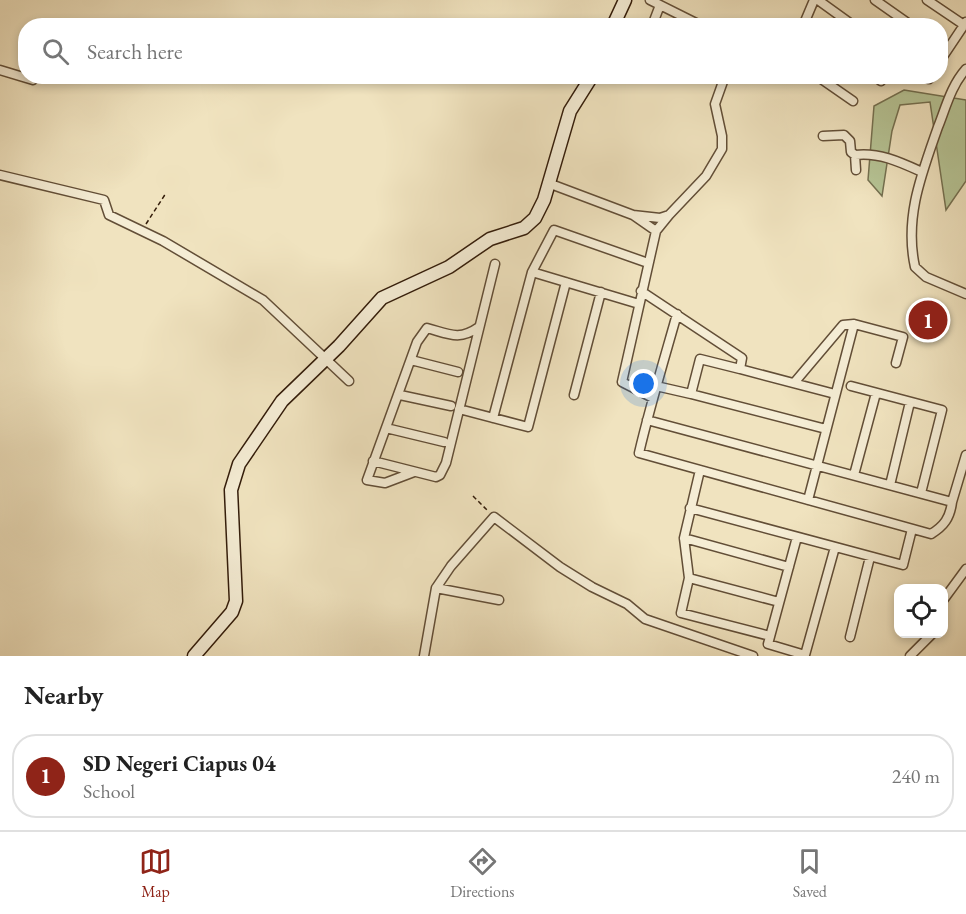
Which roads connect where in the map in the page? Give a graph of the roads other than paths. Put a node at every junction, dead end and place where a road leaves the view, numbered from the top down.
1 (625, 0) edge
2 (650, 0) edge
3 (816, 0) edge
4 (874, 0) edge
5 (927, 0) edge
6 (660, 5) junction
7 (617, 18) edge
8 (654, 18) edge
9 (686, 18) edge
10 (807, 18) edge
11 (842, 18) edge
12 (900, 18) edge
13 (965, 23) edge
14 (948, 43) edge
15 (966, 69) edge
16 (0, 70) edge
17 (18, 75) edge
18 (587, 84) edge
19 (722, 84) edge
20 (829, 84) edge
21 (853, 101) dead end
22 (823, 136) dead end
23 (855, 155) junction
24 (856, 170) dead end
25 (922, 172) junction
26 (0, 175) edge
27 (548, 183) junction
28 (633, 215) junction
29 (669, 215) junction
30 (656, 231) junction
31 (648, 263) junction
32 (495, 264) dead end
33 (532, 272) junction
34 (566, 282) junction
35 (641, 291) junction
36 (601, 292) junction
37 (966, 294) edge
38 (639, 304) junction
39 (677, 314) junction
40 (854, 324) junction
41 (479, 327) junction
42 (326, 358) junction
43 (411, 360) junction
44 (896, 363) dead end
45 (740, 369) junction
46 (458, 372) dead end
47 (349, 381) dead end
48 (794, 383) junction
49 (656, 386) junction
50 (851, 386) dead end
51 (691, 393) junction
52 (876, 393) junction
53 (835, 394) junction
54 (400, 395) junction
55 (574, 395) dead end
56 (653, 398) junction
57 (910, 402) junction
58 (455, 407) junction
59 (494, 418) junction
60 (647, 420) junction
61 (387, 428) junction
62 (826, 429) junction
63 (444, 442) dead end
64 (966, 455) edge
65 (373, 461) junction
66 (817, 465) junction
67 (700, 470) junction
68 (414, 471) junction
69 (854, 476) junction
70 (890, 485) junction
71 (921, 493) junction
72 (808, 500) junction
73 (952, 502) junction
74 (690, 508) junction
75 (912, 529) junction
76 (797, 537) junction
77 (684, 538) junction
78 (835, 547) junction
79 (870, 557) junction
80 (789, 567) junction
81 (966, 569) edge
82 (689, 578) junction
83 (436, 588) junction
84 (948, 594) edge
85 (499, 600) dead end
86 (779, 602) junction
87 (770, 636) junction
88 (850, 637) dead end
89 (927, 638) edge
90 (194, 656) edge
91 (424, 656) edge
92 (753, 656) edge
93 (910, 656) edge

1 - 7 street
2 - 6 street
3 - 10 street
3 - 11 street
4 - 12 street
5 - 13 street
6 - 8 street
6 - 9 street
13 - 14 street
15 - 25 street
16 - 17 street
18 - 27 street
19 - 29 street
20 - 21 street
22 - 23 street
23 - 24 street
23 - 25 street
25 - 37 street
26 - 42 street
27 - 28 street
27 - 42 street
28 - 29 street
28 - 30 street
29 - 30 street
30 - 31 street
31 - 33 street
31 - 35 street
32 - 41 street
33 - 34 street
33 - 59 street
34 - 36 street
34 - 59 street
35 - 38 street
35 - 39 street
36 - 38 street
36 - 55 street
38 - 56 street
39 - 45 street
39 - 49 street
40 - 44 street
40 - 48 street
40 - 53 street
41 - 43 street
41 - 58 street
42 - 47 street
42 - 90 street
43 - 46 street
43 - 54 street
45 - 48 street
45 - 51 street
48 - 53 street
49 - 51 street
49 - 56 street
50 - 52 street
51 - 62 street
52 - 57 street
52 - 69 street
53 - 62 street
54 - 58 street
54 - 61 street
56 - 60 street
57 - 70 street
57 - 71 street
58 - 59 street
58 - 68 street
60 - 66 street
60 - 67 street
61 - 63 street
61 - 65 street
62 - 66 street
64 - 73 street
65 - 68 street
65 - 68 street
66 - 69 street
66 - 72 street
67 - 72 street
67 - 74 street
69 - 70 street
70 - 71 street
71 - 73 street
72 - 75 street
73 - 75 street
74 - 76 street
74 - 77 street
75 - 79 street
76 - 78 street
76 - 80 street
77 - 80 street
77 - 82 street
78 - 79 street
78 - 87 street
79 - 88 street
80 - 86 street
81 - 84 street
82 - 86 street
82 - 87 street
83 - 85 street
83 - 91 street
83 - 92 street
86 - 87 street
89 - 93 street

